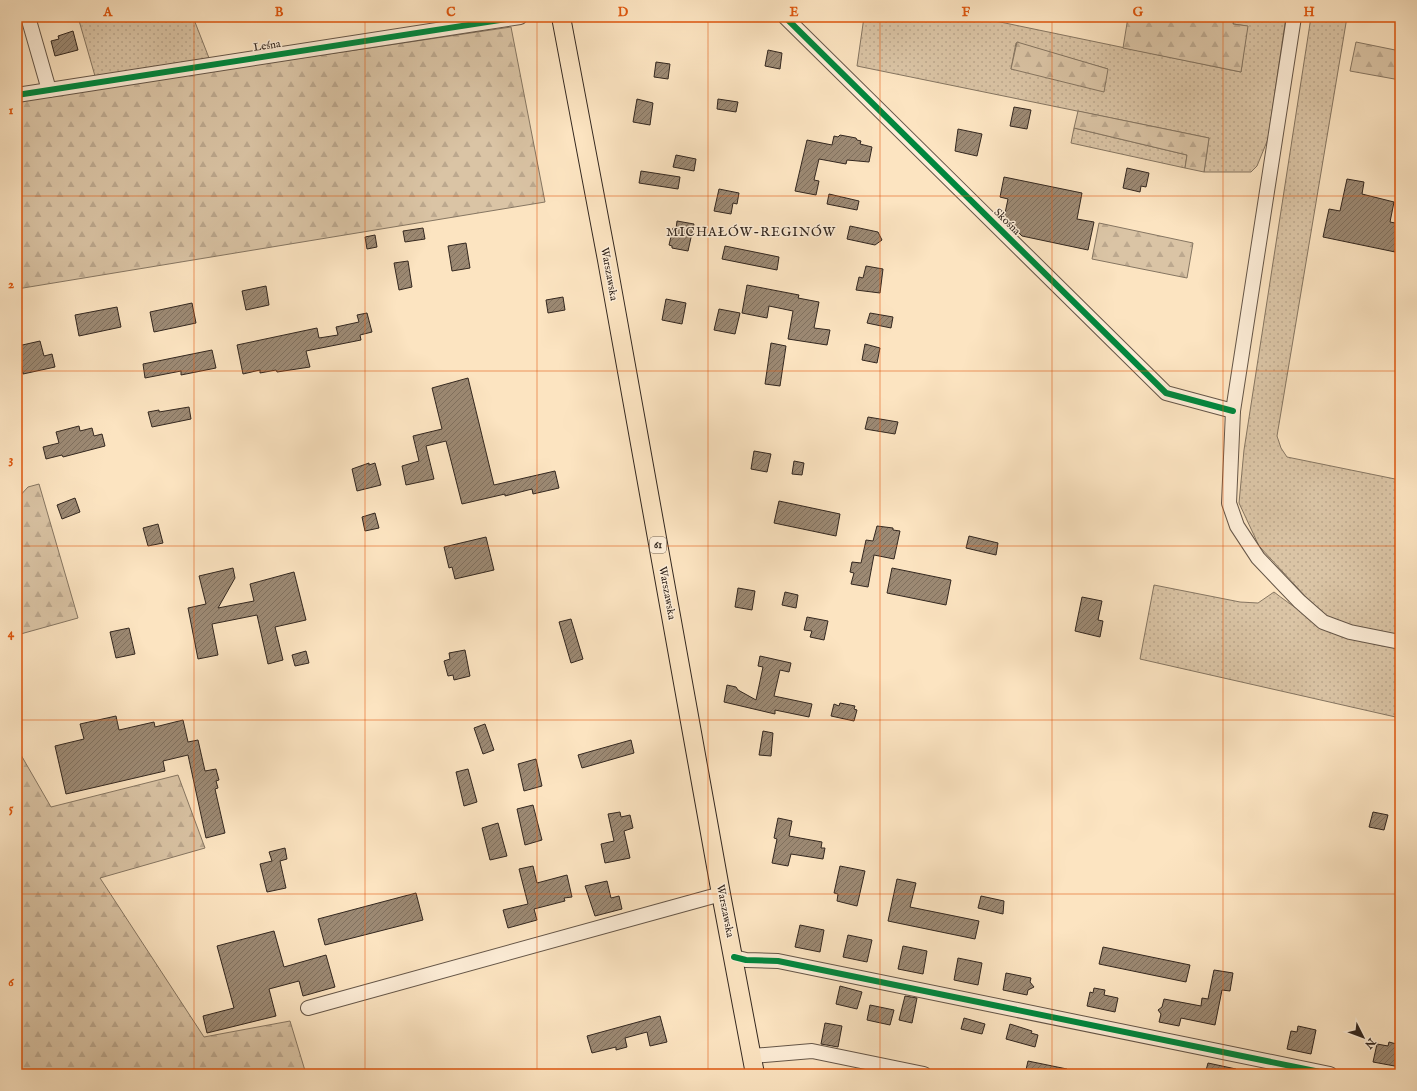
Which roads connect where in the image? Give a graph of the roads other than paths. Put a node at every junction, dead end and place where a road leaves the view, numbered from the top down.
1 (28, 17) edge
2 (520, 17) edge
3 (560, 17) edge
4 (784, 17) edge
5 (1294, 17) edge
6 (49, 90) junction
7 (17, 95) edge
8 (1233, 411) junction
9 (1400, 642) edge
10 (721, 894) junction
11 (734, 957) junction
12 (308, 1008) dead end
13 (752, 1056) junction
14 (755, 1074) edge
15 (924, 1074) edge
16 (1330, 1074) edge

1 - 6 street
2 - 6 street, Leśna
3 - 10 main road, Warszawska / 61
4 - 8 street, Skośna
5 - 8 street
6 - 7 street, Leśna
8 - 9 street
10 - 11 main road, Warszawska / 61
10 - 12 street
11 - 13 main road, Warszawska / 61
11 - 16 street
13 - 14 main road, Warszawska / 61
13 - 15 street

